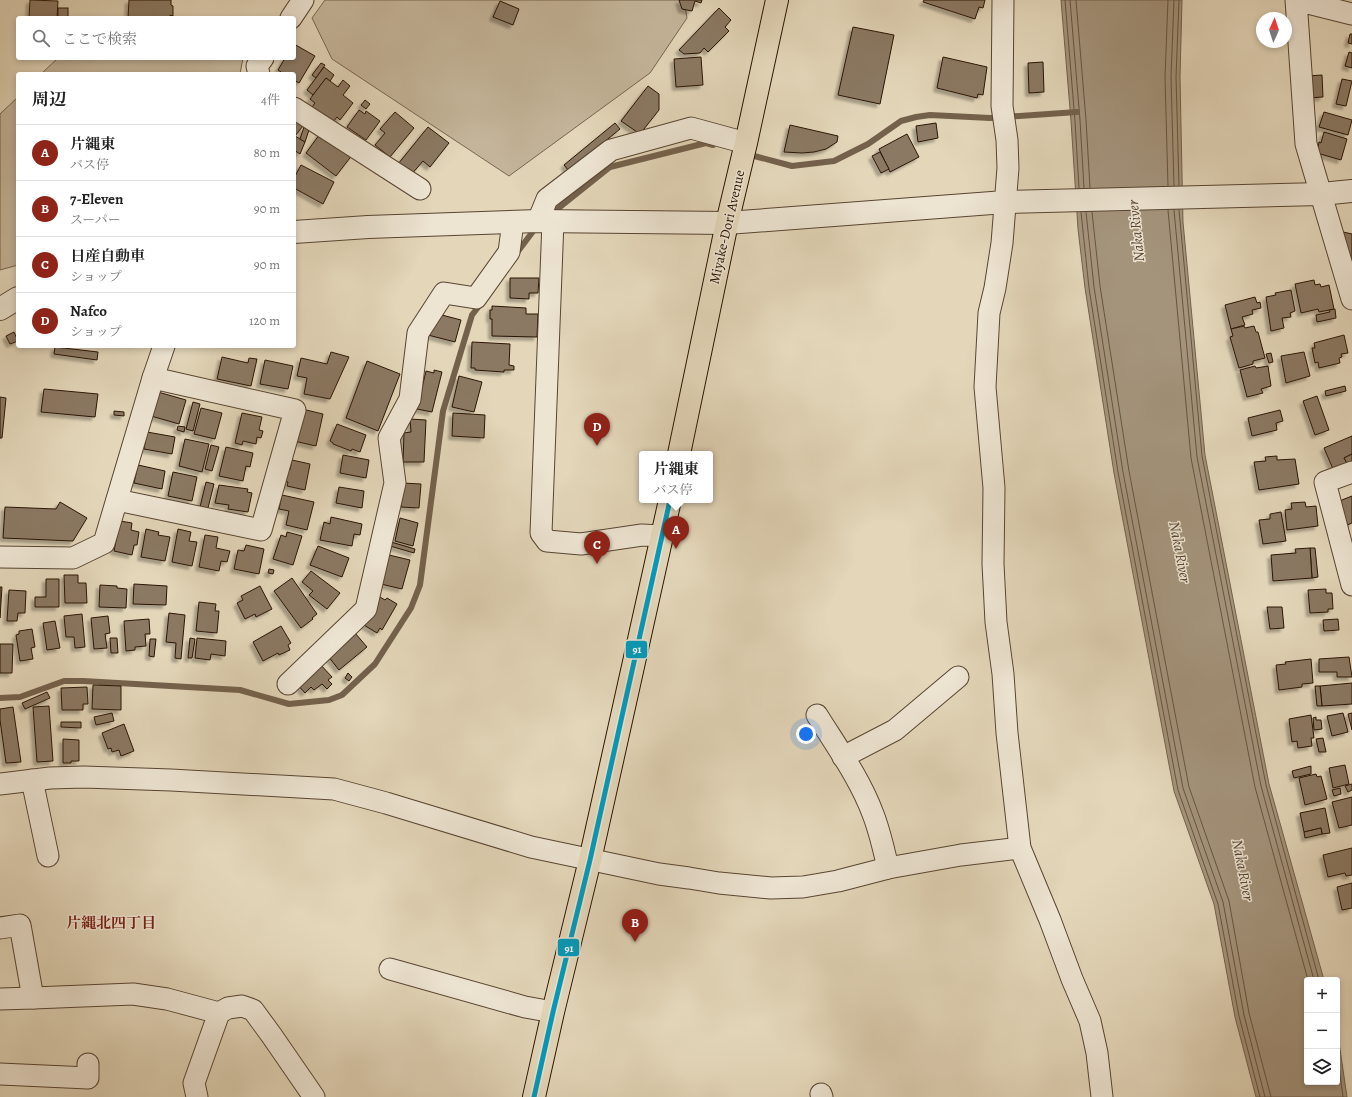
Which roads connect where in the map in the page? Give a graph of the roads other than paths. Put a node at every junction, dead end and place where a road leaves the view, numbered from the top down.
1 (303, 0) edge
2 (776, 0) edge
3 (1003, 0) edge
4 (1352, 14) edge
5 (292, 16) edge
6 (262, 60) edge
7 (258, 72) edge
8 (296, 109) edge
9 (746, 143) junction
10 (420, 189) dead end
11 (1352, 191) edge
12 (1321, 194) junction
13 (1011, 202) junction
14 (546, 221) junction
15 (513, 222) junction
16 (727, 222) junction
17 (296, 232) edge
18 (16, 299) edge
19 (1352, 299) edge
20 (0, 309) edge
21 (163, 348) edge
22 (153, 378) junction
23 (680, 451) edge
24 (1352, 472) edge
25 (117, 500) junction
26 (669, 503) edge
27 (662, 536) junction
28 (0, 557) edge
29 (1352, 585) edge
30 (958, 677) dead end
31 (288, 684) dead end
32 (818, 715) dead end
33 (843, 756) junction
34 (32, 780) junction
35 (0, 784) edge
36 (1020, 848) junction
37 (48, 856) dead end
38 (590, 860) junction
39 (888, 868) junction
40 (0, 928) edge
41 (390, 970) dead end
42 (34, 998) junction
43 (0, 999) edge
44 (553, 1012) junction
45 (219, 1013) junction
46 (88, 1064) dead end
47 (0, 1074) edge
48 (197, 1097) edge
49 (314, 1097) edge
50 (534, 1097) edge
51 (1102, 1097) edge

1 - 5 street
2 - 9 highway, Miyake-Dori Avenue
3 - 13 street
4 - 12 street
6 - 7 street
8 - 10 street
9 - 14 street
9 - 16 highway, Miyake-Dori Avenue
11 - 12 street
12 - 13 street
12 - 19 street
13 - 16 street
13 - 36 street
14 - 15 street
14 - 16 street
14 - 27 street
15 - 17 street
15 - 31 street
16 - 23 highway, Miyake-Dori Avenue
18 - 20 street
21 - 22 street
22 - 25 street
22 - 25 street
24 - 29 street
25 - 28 street
26 - 27 highway
27 - 38 highway
30 - 33 street
32 - 33 street
33 - 39 street
34 - 35 street
34 - 37 street
34 - 38 street
36 - 39 street
36 - 51 street
38 - 39 street
38 - 44 highway
40 - 42 street
41 - 44 street
42 - 43 street
42 - 45 street
44 - 50 highway
45 - 48 street
45 - 49 street
46 - 47 street

